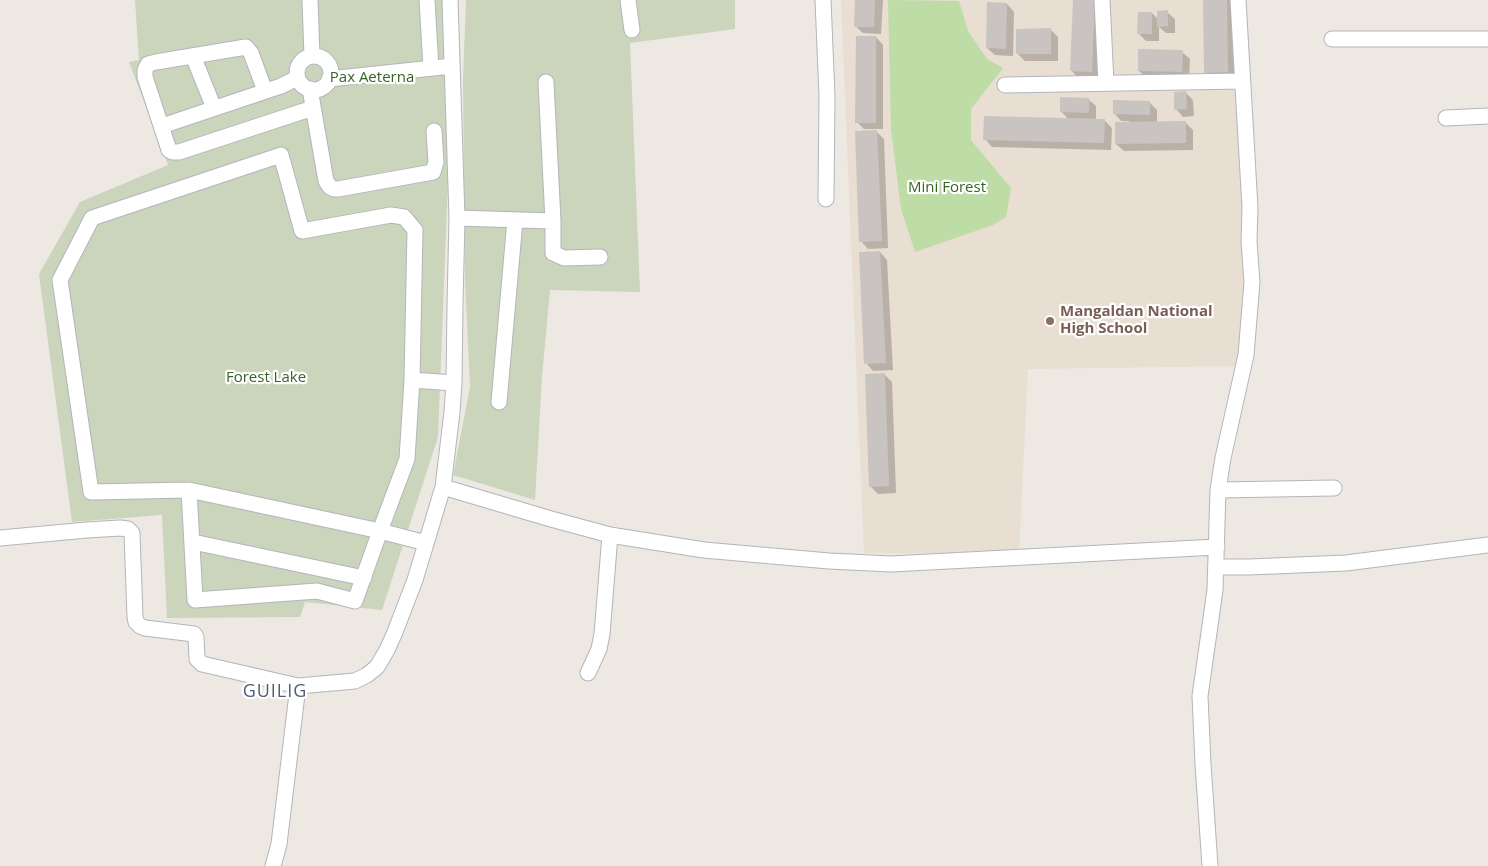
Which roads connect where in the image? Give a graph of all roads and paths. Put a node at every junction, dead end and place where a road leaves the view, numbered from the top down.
1 (310, 0) edge
2 (427, 0) edge
3 (450, 0) edge
4 (628, 0) edge
5 (823, 0) edge
6 (1102, 0) edge
7 (1238, 0) edge
8 (632, 30) dead end
9 (1332, 39) dead end
10 (1488, 39) edge
11 (192, 56) junction
12 (312, 56) junction
13 (452, 66) junction
14 (430, 68) junction
15 (297, 78) junction
16 (329, 79) junction
17 (1242, 81) junction
18 (546, 82) dead end
19 (1106, 83) junction
20 (1005, 85) dead end
21 (310, 90) junction
22 (265, 91) junction
23 (214, 108) junction
24 (313, 108) junction
25 (1488, 116) edge
26 (1446, 118) dead end
27 (162, 126) junction
28 (434, 131) dead end
29 (826, 199) dead end
30 (456, 218) junction
31 (515, 220) junction
32 (553, 221) junction
33 (600, 257) dead end
34 (412, 380) junction
35 (454, 383) junction
36 (499, 402) dead end
37 (443, 487) junction
38 (1334, 488) dead end
39 (189, 490) junction
40 (1218, 490) junction
41 (380, 531) junction
42 (610, 535) junction
43 (0, 538) edge
44 (193, 542) junction
45 (426, 543) junction
46 (1488, 545) edge
47 (1216, 547) junction
48 (1216, 567) junction
49 (364, 578) junction
50 (588, 673) dead end
51 (298, 686) junction
52 (273, 866) edge
53 (1210, 866) edge

1 - 12 street
2 - 14 street
3 - 13 street
4 - 8 street
5 - 29 street
6 - 19 street
7 - 17 street
9 - 10 street
11 - 22 street
11 - 23 street
11 - 27 street
12 - 15 street
12 - 16 street
13 - 14 street
13 - 30 street
14 - 16 street
15 - 21 street
15 - 22 street
16 - 21 street
17 - 19 street
17 - 40 street
18 - 32 street
19 - 20 street
21 - 24 street
22 - 23 street
23 - 27 street
24 - 27 street
24 - 28 street
25 - 26 street
30 - 31 street
30 - 35 street
31 - 32 street
31 - 36 street
32 - 33 street
34 - 35 street
34 - 39 street
34 - 41 street
35 - 37 street
37 - 42 street
37 - 45 street
38 - 40 street
39 - 41 street
39 - 44 street
40 - 47 street
41 - 45 street
41 - 49 street
42 - 47 street
42 - 50 street
43 - 51 street
44 - 49 street
44 - 49 street
45 - 51 street
46 - 48 street
47 - 48 street
48 - 53 street
51 - 52 street

